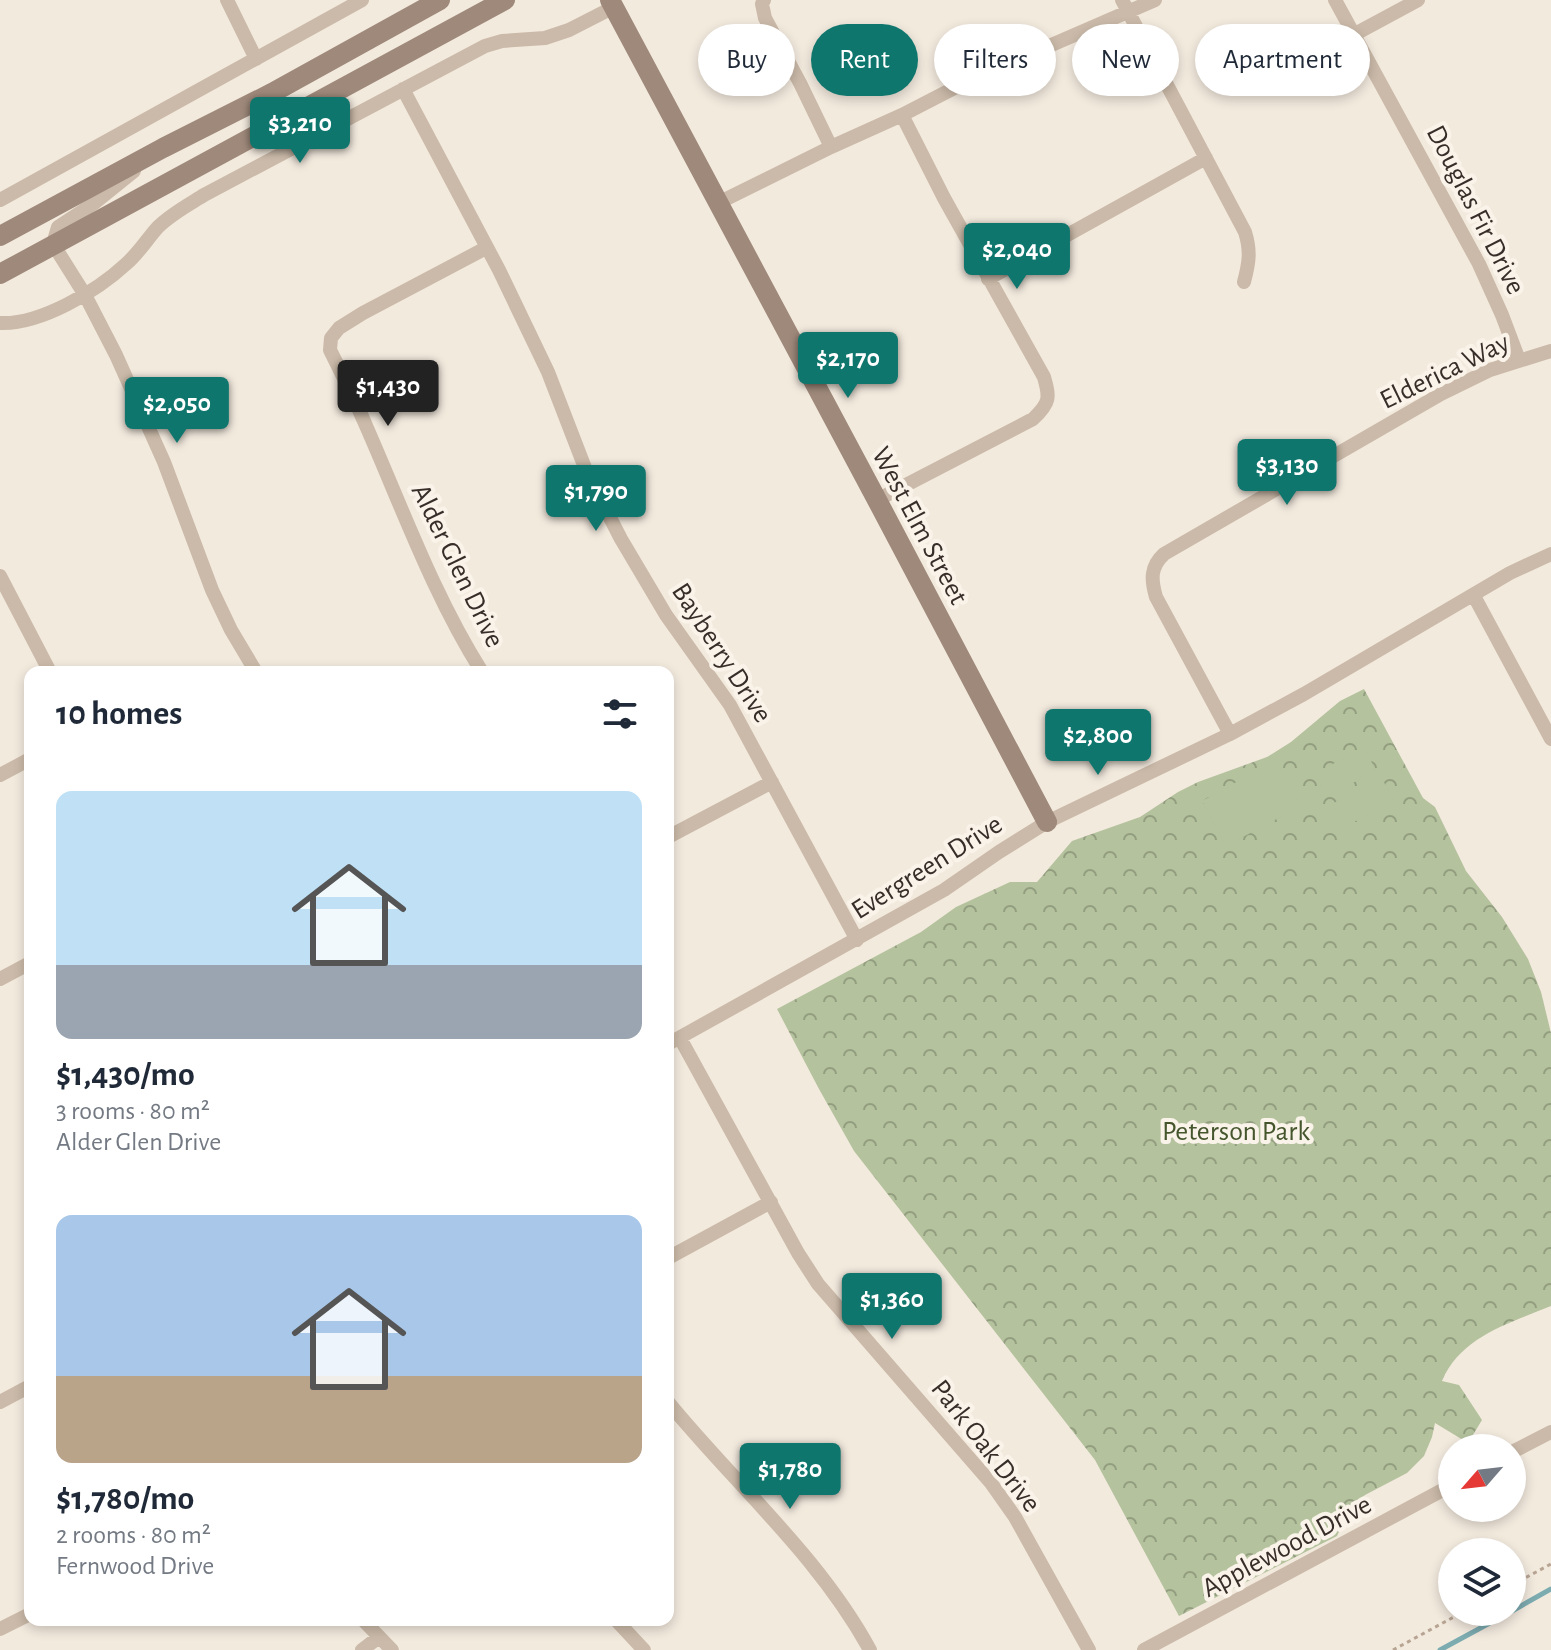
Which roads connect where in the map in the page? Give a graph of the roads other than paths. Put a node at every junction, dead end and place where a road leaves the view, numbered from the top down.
1 (227, 0) edge
2 (362, 0) edge
3 (440, 0) edge
4 (505, 0) edge
5 (764, 0) edge
6 (1155, 0) edge
7 (1335, 0) edge
8 (1418, 0) edge
9 (612, 4) edge
10 (1125, 6) edge
11 (1349, 24) edge
12 (1370, 26) edge
13 (256, 59) junction
14 (1370, 62) edge
15 (403, 89) junction
16 (902, 115) junction
17 (831, 147) junction
18 (163, 148) junction
19 (1206, 158) junction
20 (0, 200) edge
21 (718, 203) junction
22 (0, 236) edge
23 (53, 244) junction
24 (486, 248) junction
25 (0, 274) edge
26 (988, 279) junction
27 (1244, 282) dead end
28 (85, 295) junction
29 (0, 323) edge
30 (1551, 351) edge
31 (1519, 360) junction
32 (877, 500) junction
33 (1551, 554) edge
34 (0, 576) edge
35 (1474, 596) junction
36 (47, 666) edge
37 (252, 666) edge
38 (478, 666) edge
39 (1230, 734) junction
40 (1551, 739) edge
41 (24, 762) edge
42 (0, 775) edge
43 (772, 782) junction
44 (1047, 822) junction
45 (674, 834) edge
46 (857, 940) junction
47 (24, 966) edge
48 (0, 979) edge
49 (674, 1041) edge
50 (771, 1202) junction
51 (674, 1255) edge
52 (24, 1389) edge
53 (0, 1402) edge
54 (674, 1409) edge
55 (1551, 1432) edge
56 (1526, 1445) edge
57 (1438, 1492) edge
58 (24, 1617) edge
59 (369, 1626) edge
60 (622, 1626) edge
61 (0, 1629) edge
62 (379, 1637) junction
63 (362, 1650) edge
64 (392, 1650) edge
65 (644, 1650) edge
66 (870, 1650) edge
67 (1089, 1650) edge
68 (1144, 1650) edge

1 - 13 street
2 - 13 street
3 - 18 main road
4 - 23 main road
5 - 17 street
6 - 10 street
7 - 11 street, Douglas Fir Drive
8 - 12 street
9 - 15 street
9 - 21 main road, West Elm Street
10 - 16 street
10 - 19 street
13 - 20 street
14 - 31 street, Douglas Fir Drive
15 - 24 street, Bayberry Drive
15 - 28 street
16 - 17 street
16 - 26 street
17 - 21 street
18 - 22 main road
18 - 23 street
19 - 26 street
19 - 27 street
21 - 32 main road, West Elm Street
23 - 25 main road
23 - 28 street
24 - 38 street, Alder Glen Drive
24 - 43 street, Bayberry Drive
26 - 32 street
28 - 29 street
28 - 37 street
30 - 31 street, Elderica Way
31 - 39 street, Elderica Way
32 - 44 main road, West Elm Street
33 - 35 street, Evergreen Drive
34 - 36 street
35 - 39 street, Evergreen Drive
35 - 40 street
39 - 44 street, Evergreen Drive
41 - 42 street
43 - 45 street
43 - 46 street, Bayberry Drive
44 - 46 street, Evergreen Drive
46 - 49 street, Evergreen Drive
47 - 48 street
49 - 50 street, Park Oak Drive
50 - 51 street
50 - 67 street, Park Oak Drive
52 - 53 street
54 - 66 street
55 - 56 street
57 - 68 street, Applewood Drive
58 - 61 street
59 - 62 street
60 - 65 street
62 - 63 street
62 - 64 street

